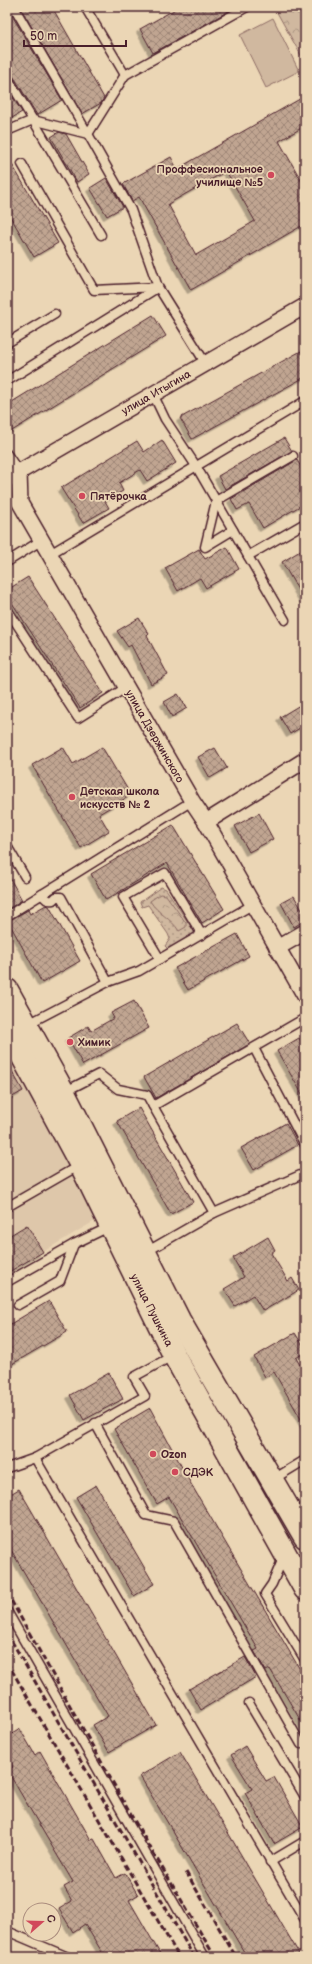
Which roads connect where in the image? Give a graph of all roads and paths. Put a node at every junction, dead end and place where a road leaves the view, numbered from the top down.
1 (14, 7) edge
2 (85, 7) edge
3 (247, 7) edge
4 (125, 75) junction
5 (7, 78) edge
6 (33, 120) junction
7 (7, 131) edge
8 (88, 134) junction
9 (22, 164) dead end
10 (101, 236) dead end
11 (158, 287) junction
12 (303, 311) edge
13 (55, 314) dead end
14 (7, 343) edge
15 (206, 364) junction
16 (7, 381) edge
17 (153, 394) junction
18 (305, 401) edge
19 (7, 454) edge
20 (293, 456) dead end
21 (196, 466) junction
22 (13, 475) edge
23 (216, 501) junction
24 (305, 523) edge
25 (233, 530) junction
26 (42, 540) junction
27 (50, 554) junction
28 (248, 556) junction
29 (7, 562) edge
30 (7, 609) edge
31 (286, 620) dead end
32 (127, 687) junction
33 (305, 760) edge
34 (192, 801) junction
35 (206, 822) junction
36 (7, 846) edge
37 (25, 877) dead end
38 (42, 894) junction
39 (252, 905) junction
40 (7, 916) edge
41 (305, 932) edge
42 (202, 935) junction
43 (277, 948) junction
44 (160, 958) junction
45 (108, 982) junction
46 (7, 990) edge
47 (305, 996) edge
48 (305, 1018) edge
49 (14, 1036) edge
50 (254, 1048) junction
51 (64, 1093) junction
52 (153, 1106) junction
53 (305, 1145) edge
54 (81, 1165) junction
55 (305, 1173) edge
56 (7, 1207) edge
57 (214, 1213) junction
58 (118, 1222) junction
59 (74, 1244) junction
60 (144, 1253) junction
61 (7, 1282) edge
62 (18, 1305) dead end
63 (174, 1355) junction
64 (96, 1424) junction
65 (35, 1458) junction
66 (305, 1460) edge
67 (7, 1468) edge
68 (272, 1481) junction
69 (305, 1537) edge
70 (285, 1553) junction
71 (305, 1589) edge
72 (7, 1611) edge
73 (305, 1660) edge
74 (249, 1703) dead end
75 (301, 1744) dead end
76 (305, 1797) edge
77 (305, 1841) edge
78 (270, 1862) junction
79 (305, 1920) edge
80 (7, 1930) edge
81 (68, 1957) edge
82 (205, 1957) edge

1 - 8 lane
2 - 4 lane
3 - 4 lane
4 - 8 lane
5 - 6 lane
6 - 7 lane
6 - 8 lane
6 - 10 lane
8 - 11 lane
9 - 11 lane
11 - 15 lane
11 - 16 lane
12 - 15 street, улица Итыгина
13 - 14 lane
15 - 17 street, улица Итыгина
17 - 21 lane
17 - 22 street, улица Итыгина
18 - 21 lane
19 - 22 lane
20 - 23 lane
21 - 23 lane
21 - 27 lane
22 - 26 street, улица Дзержинского
23 - 25 lane
23 - 25 lane
24 - 28 lane
25 - 28 lane
26 - 27 street, улица Дзержинского
26 - 29 lane
27 - 32 street, улица Дзержинского
28 - 31 lane
30 - 32 lane
32 - 34 street, улица Дзержинского
33 - 35 street
34 - 35 street, улица Дзержинского
34 - 38 lane
35 - 39 street, улица Дзержинского
36 - 37 lane
38 - 40 lane
38 - 45 lane
39 - 42 lane
39 - 43 street, улица Дзержинского
41 - 43 street
42 - 44 lane
42 - 44 lane
43 - 47 street, улица Дзержинского
44 - 45 lane
45 - 49 lane
46 - 49 main road, улица Пушкина
48 - 50 lane
49 - 51 main road, улица Пушкина
49 - 54 main road, улица Пушкина
50 - 52 lane
50 - 53 lane
51 - 52 lane
51 - 58 main road, улица Пушкина
52 - 57 lane
54 - 56 lane
54 - 58 main road, улица Пушкина
55 - 57 lane
57 - 60 lane
58 - 59 lane
58 - 60 main road, улица Пушкина
58 - 63 main road, улица Пушкина
59 - 61 lane
59 - 62 lane
60 - 68 main road, улица Пушкина
63 - 64 lane
63 - 70 main road, улица Пушкина
64 - 65 lane
64 - 75 lane
65 - 67 lane
65 - 78 lane
66 - 68 lane
68 - 69 main road, улица Пушкина
70 - 71 main road, улица Пушкина
70 - 73 lane
72 - 82 lane
74 - 76 lane
77 - 78 lane
78 - 79 lane
80 - 81 lane

